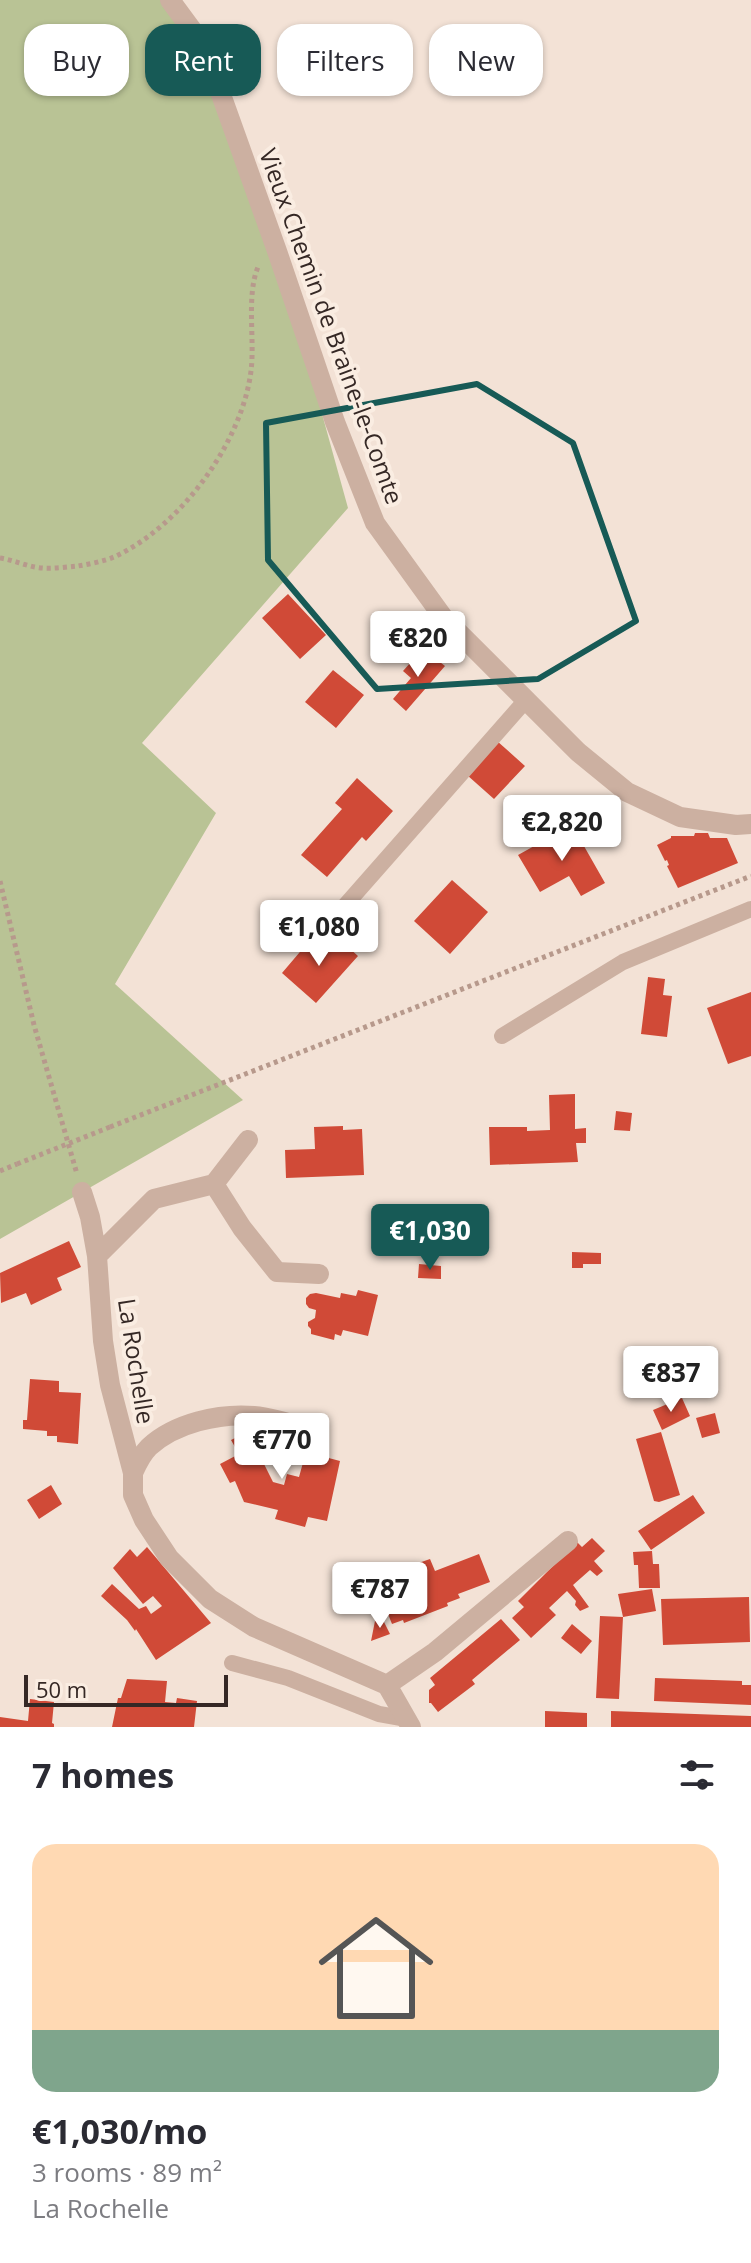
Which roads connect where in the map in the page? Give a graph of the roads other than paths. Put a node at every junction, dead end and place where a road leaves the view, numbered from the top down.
1 (170, 0) edge
2 (526, 700) junction
3 (751, 824) edge
4 (751, 909) edge
5 (327, 926) dead end
6 (502, 1036) dead end
7 (248, 1140) dead end
8 (214, 1184) junction
9 (82, 1192) road end
10 (97, 1256) junction
11 (319, 1274) dead end
12 (314, 1431) dead end
13 (133, 1473) junction
14 (568, 1541) dead end
15 (232, 1663) dead end
16 (387, 1685) junction
17 (409, 1723) edge

1 - 2 street, Vieux Chemin de Braine-le-Comte
2 - 3 street, Vieux Chemin de Braine-le-Comte
2 - 5 lane
4 - 6 lane
7 - 8 street
8 - 10 street
8 - 11 street
9 - 10 street, La Rochelle
10 - 13 street, La Rochelle
12 - 13 street, La Rochelle
13 - 16 street, La Rochelle
14 - 16 street
15 - 17 lane
16 - 17 street

